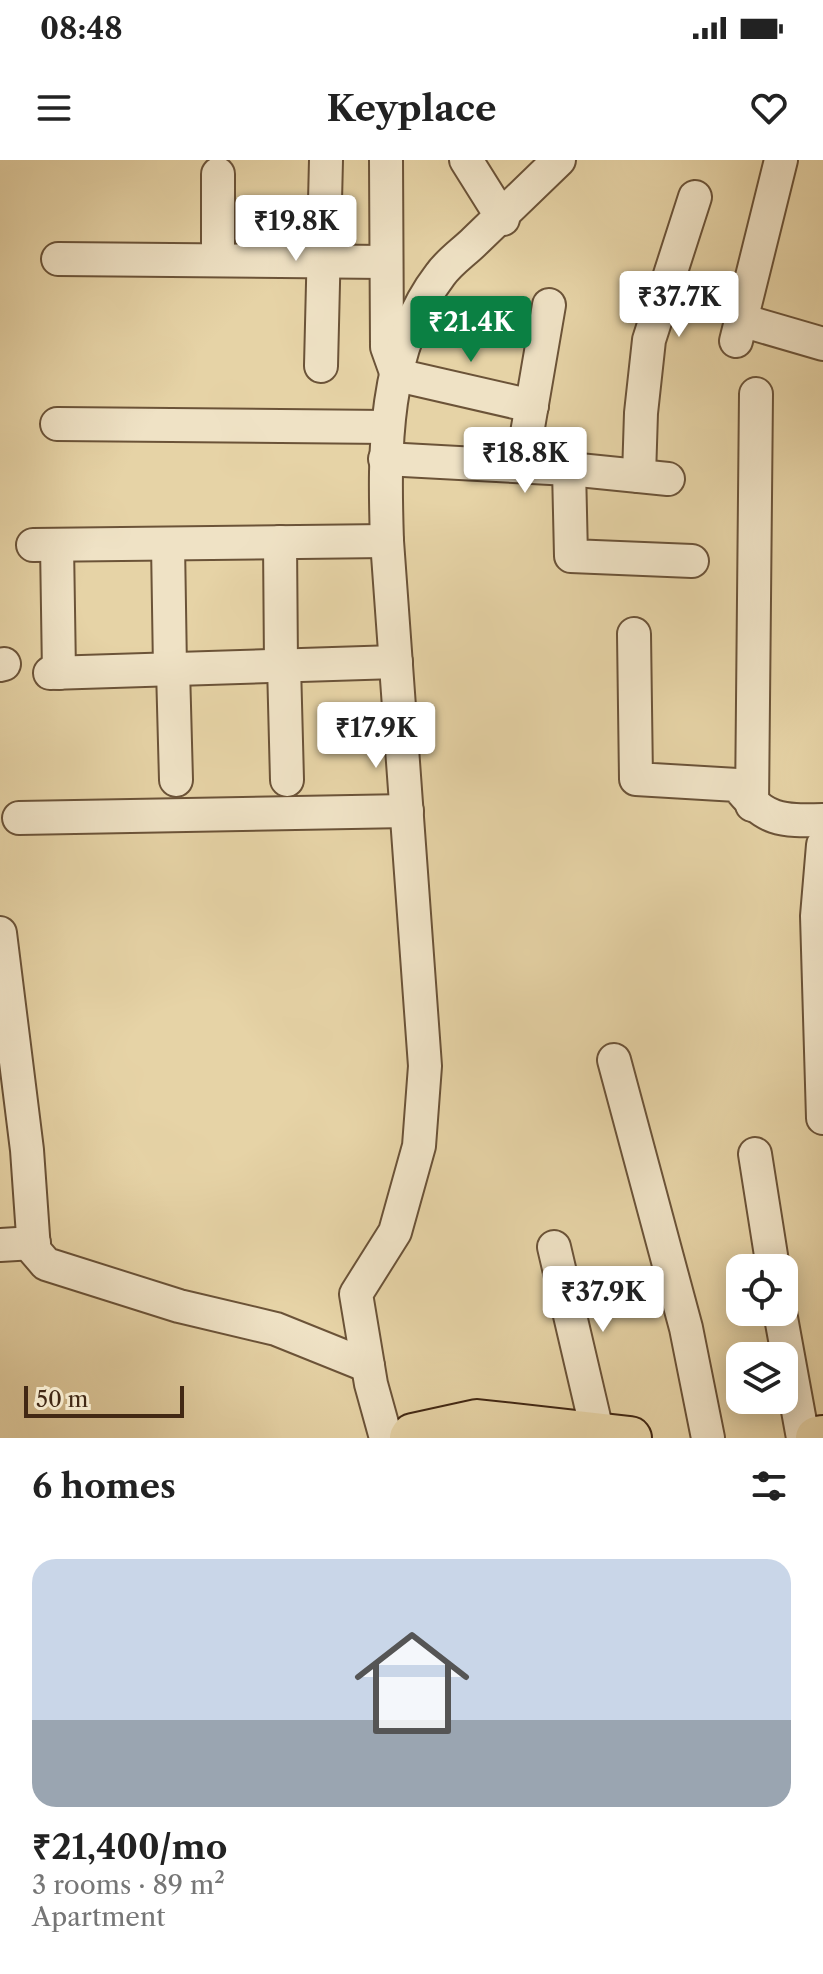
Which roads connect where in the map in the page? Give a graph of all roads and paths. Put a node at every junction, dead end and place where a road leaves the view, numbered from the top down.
1 (326, 160) edge
2 (386, 160) edge
3 (466, 160) edge
4 (559, 160) edge
5 (781, 160) edge
6 (218, 174) dead end
7 (695, 197) dead end
8 (502, 217) junction
9 (58, 259) dead end
10 (218, 260) junction
11 (324, 261) junction
12 (386, 262) junction
13 (549, 305) dead end
14 (823, 344) edge
15 (321, 366) dead end
16 (397, 375) junction
17 (756, 394) dead end
18 (532, 406) junction
19 (57, 424) dead end
20 (526, 439) dead end
21 (386, 443) junction
22 (569, 469) junction
23 (387, 541) junction
24 (280, 542) junction
25 (168, 544) junction
26 (692, 561) dead end
27 (634, 634) dead end
28 (396, 662) junction
29 (283, 665) junction
30 (171, 669) junction
31 (176, 780) dead end
32 (287, 780) dead end
33 (752, 805) junction
34 (407, 811) junction
35 (19, 818) dead end
36 (823, 820) edge
37 (823, 845) edge
38 (0, 933) edge
39 (3, 976) edge
40 (614, 1060) dead end
41 (823, 1118) edge
42 (755, 1154) dead end
43 (34, 1243) junction
44 (0, 1245) edge
45 (554, 1247) dead end
46 (771, 1254) edge
47 (783, 1326) edge
48 (368, 1366) junction
49 (614, 1436) edge
50 (823, 1437) edge
51 (386, 1438) edge
52 (411, 1438) edge
53 (708, 1438) edge
54 (803, 1438) edge
55 (817, 1438) edge

1 - 11 street
2 - 12 street
3 - 8 street
4 - 8 street
5 - 14 street
6 - 10 street
7 - 22 street
8 - 16 street
9 - 10 street
10 - 11 street
11 - 12 street
11 - 15 street
12 - 16 street
13 - 18 street
16 - 18 street
16 - 21 street
17 - 33 street
18 - 20 street
19 - 21 street
21 - 22 street
21 - 23 street
22 - 26 street
23 - 24 street
23 - 28 street
24 - 25 street
24 - 29 street
25 - 30 street
25 - 30 street
27 - 33 street
28 - 29 street
28 - 34 street
29 - 30 street
29 - 32 street
30 - 31 street
33 - 36 street
34 - 35 street
34 - 48 street
37 - 41 street
38 - 39 street
39 - 43 street
40 - 53 street
42 - 46 street
43 - 44 street
43 - 48 street
45 - 49 street
47 - 54 street
48 - 51 street
49 - 52 main road
50 - 55 main road

